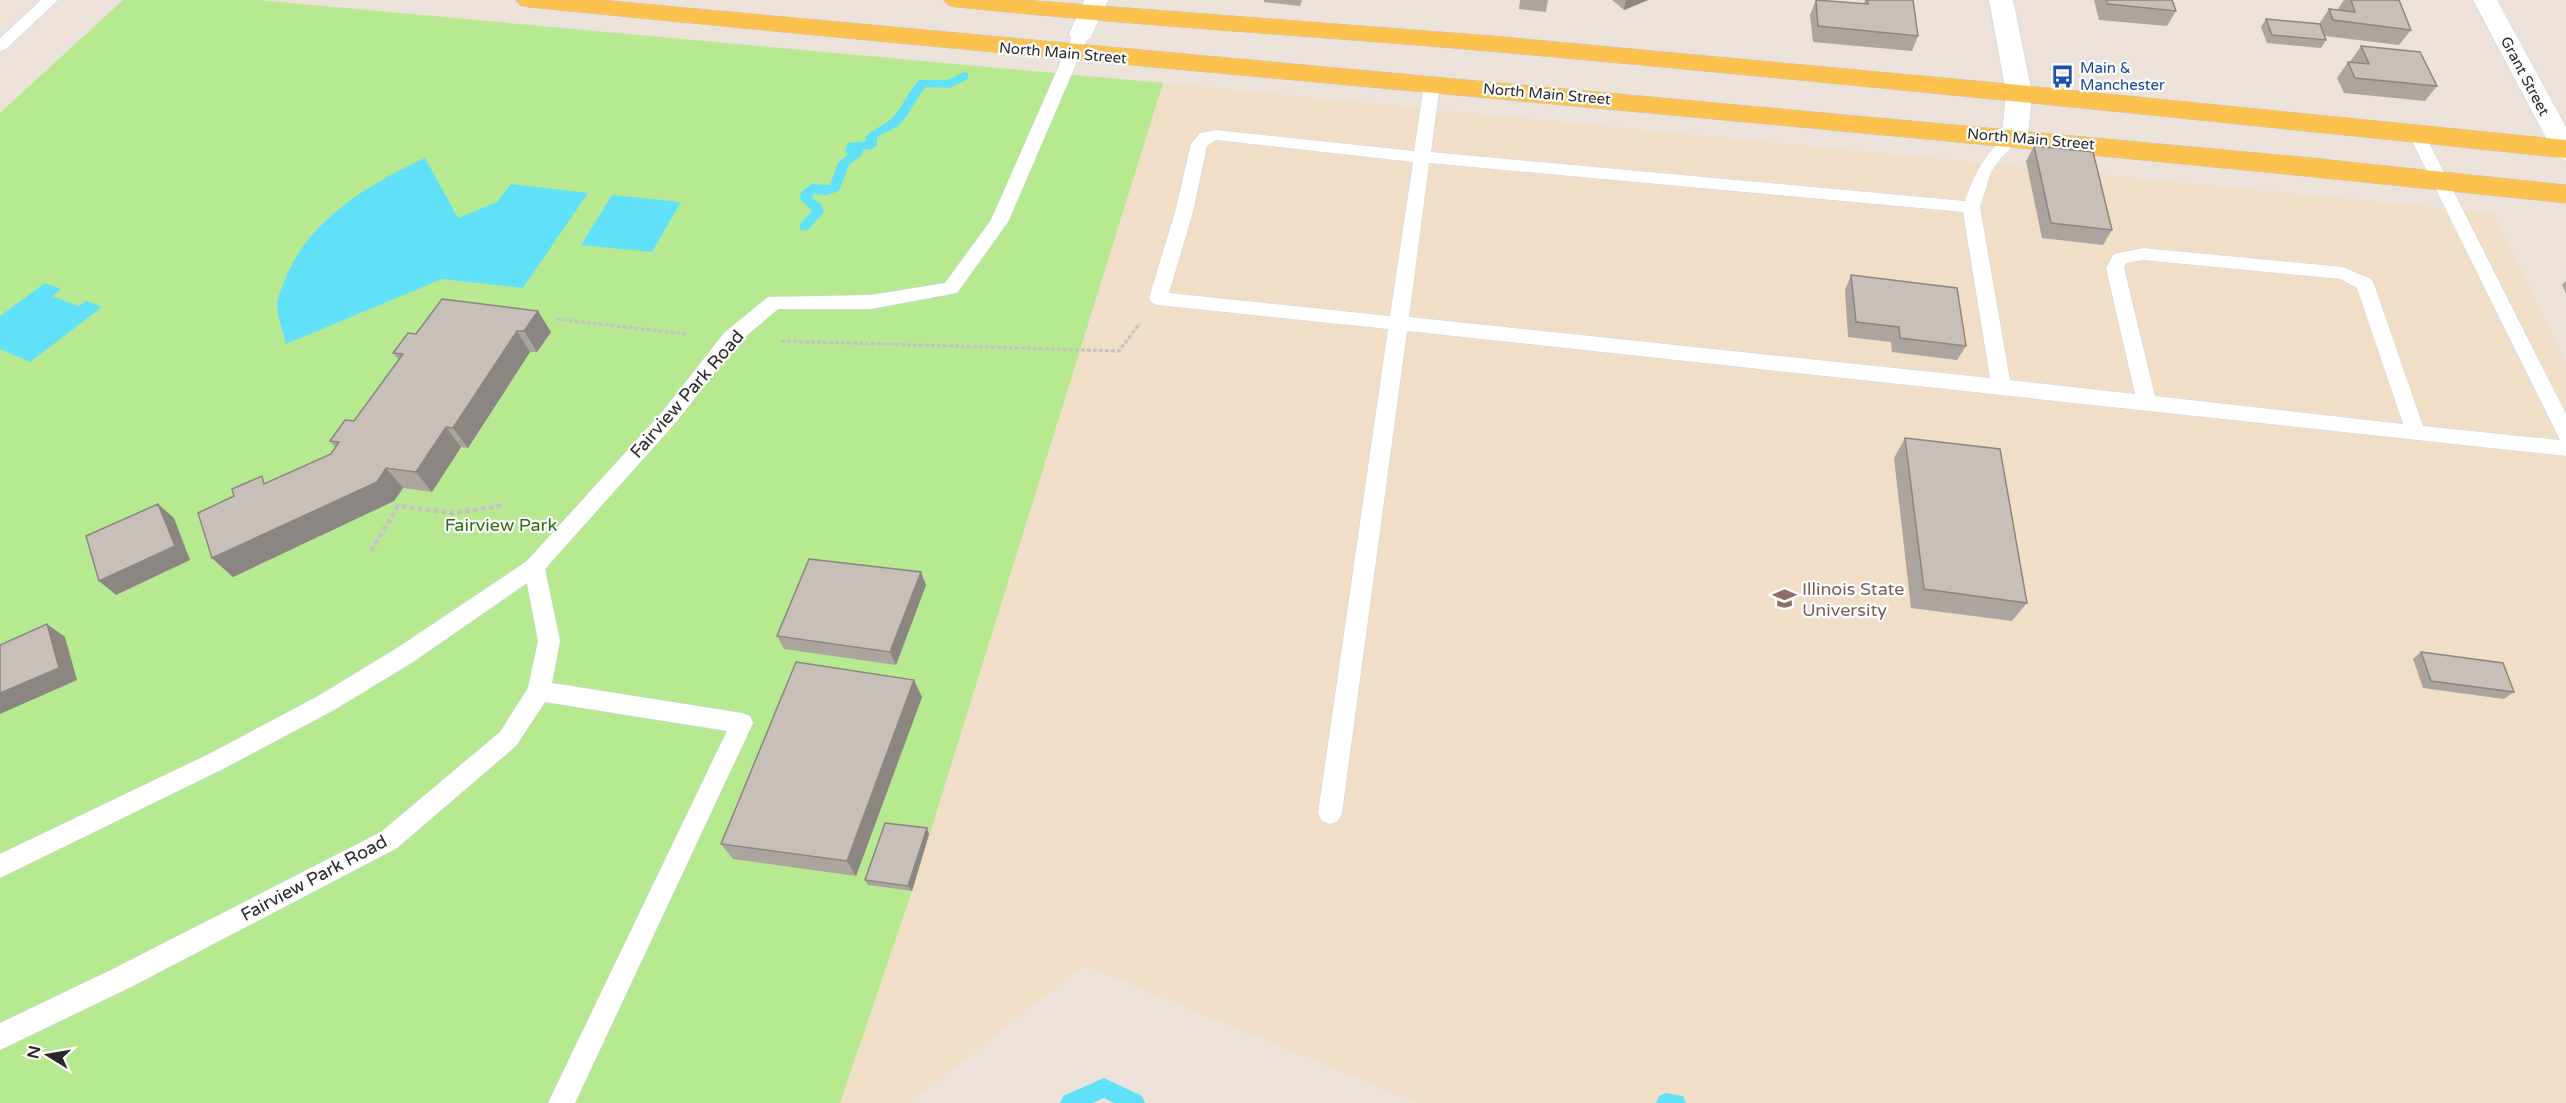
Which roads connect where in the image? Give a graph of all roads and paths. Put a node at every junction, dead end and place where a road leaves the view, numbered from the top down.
1 (50, 0) edge
2 (528, 0) edge
3 (956, 0) edge
4 (2001, 0) edge
5 (2485, 0) edge
6 (1085, 25) edge
7 (0, 46) edge
8 (1432, 84) junction
9 (2019, 93) junction
10 (2417, 135) junction
11 (2015, 136) junction
12 (2566, 150) edge
13 (1421, 157) junction
14 (2440, 180) junction
15 (2566, 194) edge
16 (1971, 207) junction
17 (1158, 298) junction
18 (557, 319) dead end
19 (1398, 323) junction
20 (686, 334) dead end
21 (780, 341) dead end
22 (2001, 386) junction
23 (2147, 403) junction
24 (2415, 433) junction
25 (2566, 434) edge
26 (2566, 448) edge
27 (501, 506) dead end
28 (371, 551) dead end
29 (534, 567) junction
30 (539, 691) junction
31 (1330, 813) dead end
32 (0, 866) edge
33 (0, 1037) edge
34 (561, 1103) edge

1 - 7 lane
2 - 6 main road, North Main Street
3 - 6 main road, North Main Street
4 - 9 street
5 - 12 street, Grant Street
6 - 8 main road, North Main Street
6 - 9 main road, North Main Street
6 - 29 lane, Fairview Park Road
8 - 11 main road, North Main Street
8 - 13 lane
9 - 10 main road, North Main Street
9 - 11 street
10 - 12 main road, North Main Street
10 - 14 lane
11 - 14 main road, North Main Street
11 - 16 lane
13 - 16 lane
13 - 17 lane
13 - 19 lane
14 - 15 main road, North Main Street
14 - 25 lane
16 - 22 lane
17 - 19 lane
17 - 21 path
18 - 20 path
19 - 22 lane
19 - 31 lane
22 - 23 lane
23 - 24 lane
23 - 24 lane
24 - 26 lane
27 - 28 path
29 - 30 lane, Fairview Park Road
29 - 32 lane, Fairview Park Road
30 - 33 lane, Fairview Park Road
30 - 34 lane

